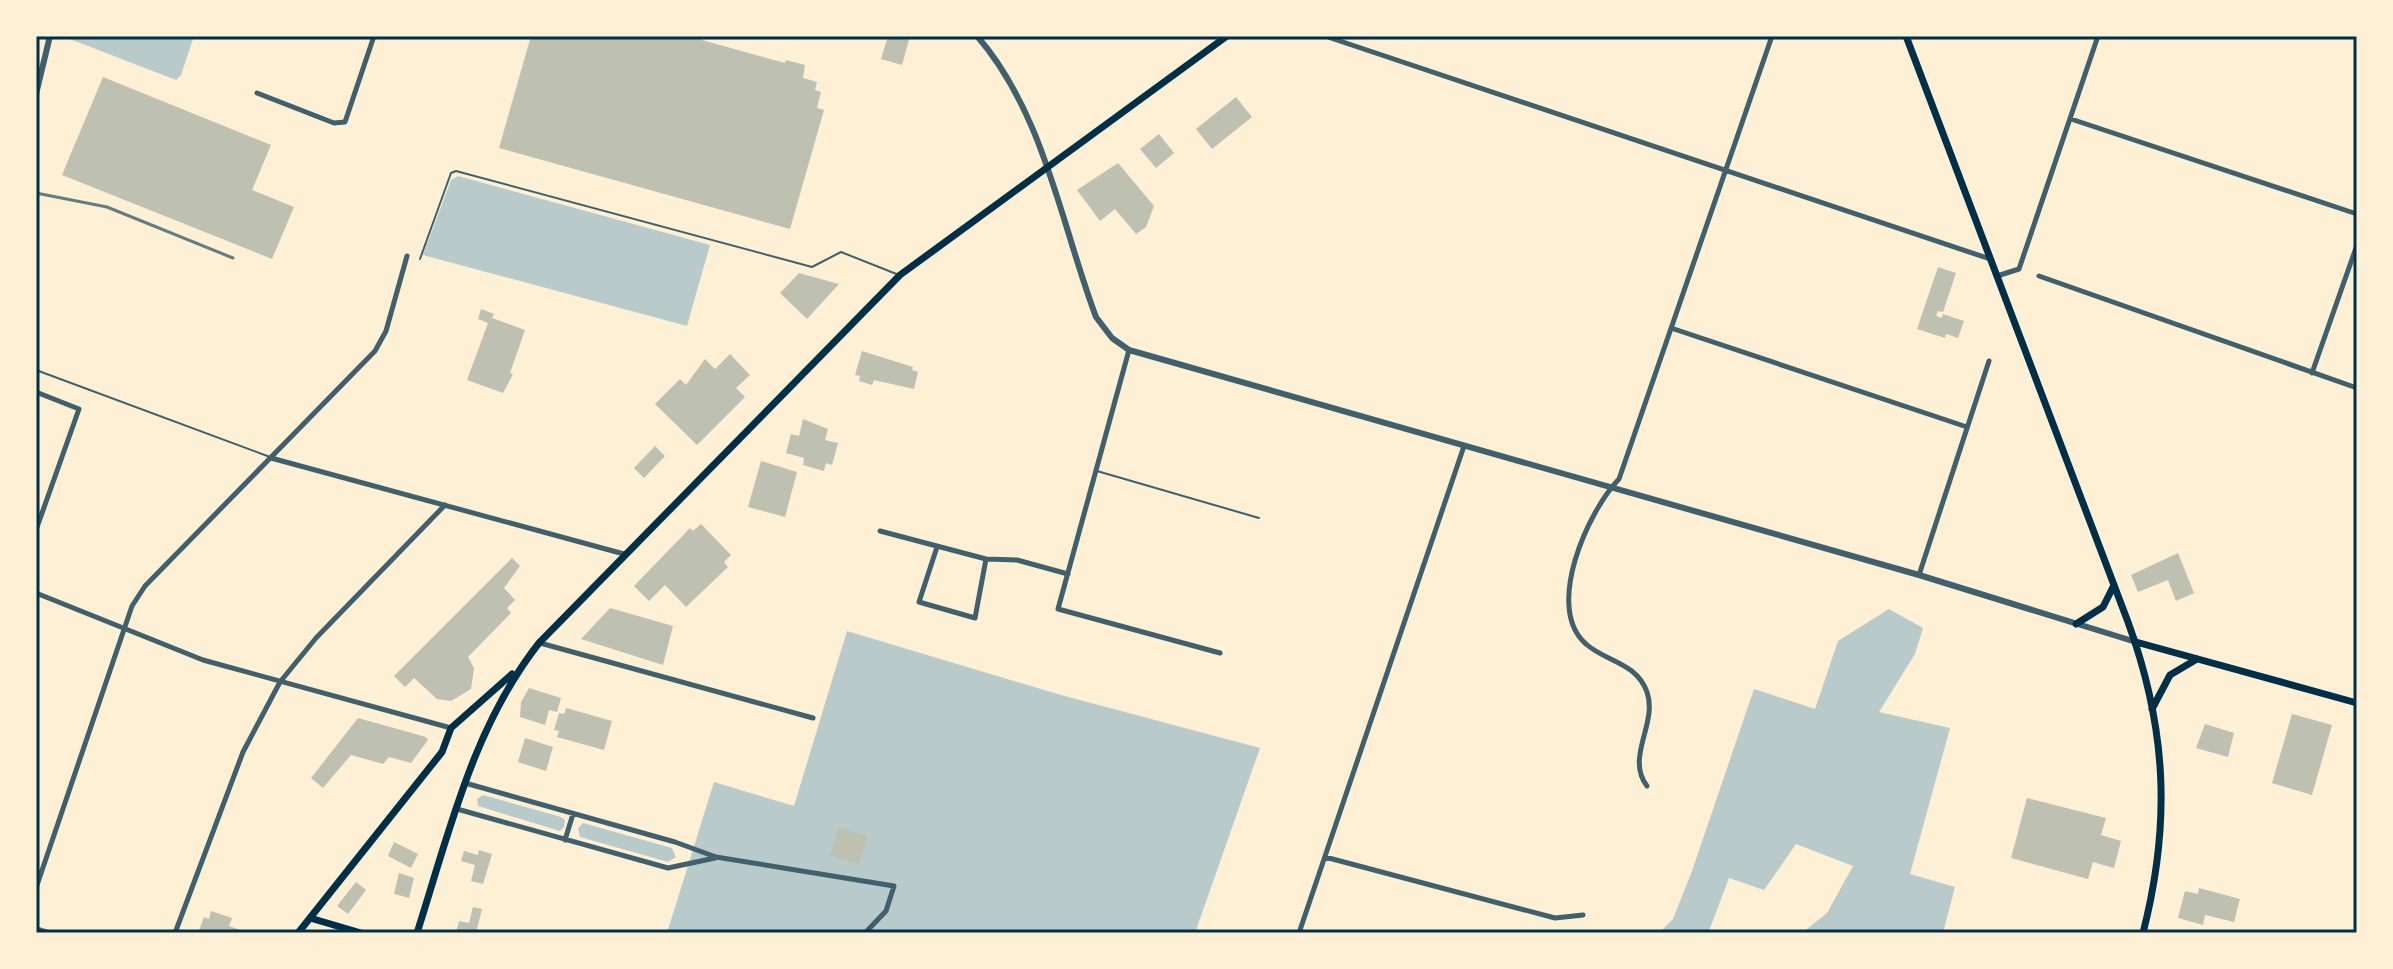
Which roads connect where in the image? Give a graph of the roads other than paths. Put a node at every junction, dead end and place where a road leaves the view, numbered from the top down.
1 (50, 36) edge
2 (374, 36) edge
3 (977, 36) edge
4 (1227, 36) edge
5 (1325, 36) edge
6 (1772, 36) edge
7 (1906, 36) edge
8 (2098, 36) edge
9 (257, 93) dead end
10 (36, 94) edge
11 (2071, 119) junction
12 (1046, 168) junction
13 (1726, 170) junction
14 (2357, 214) edge
15 (2357, 245) edge
16 (407, 256) dead end
17 (420, 259) dead end
18 (1991, 259) junction
19 (900, 275) junction
20 (1997, 276) junction
21 (2039, 276) dead end
22 (1671, 328) junction
23 (1129, 350) junction
24 (1989, 361) dead end
25 (36, 370) edge
26 (2312, 373) junction
27 (2357, 388) edge
28 (36, 392) edge
29 (1967, 427) junction
30 (1464, 446) junction
31 (271, 458) junction
32 (1096, 471) junction
33 (1611, 488) junction
34 (445, 505) junction
35 (1259, 518) dead end
36 (36, 530) edge
37 (880, 531) dead end
38 (937, 547) junction
39 (624, 554) junction
40 (986, 559) junction
41 (1068, 574) junction
42 (1919, 575) junction
43 (2114, 585) junction
44 (36, 593) edge
45 (2076, 624) junction
46 (123, 629) junction
47 (2136, 642) junction
48 (539, 643) junction
49 (1220, 653) dead end
50 (2197, 659) junction
51 (520, 667) junction
52 (280, 682) junction
53 (2357, 703) edge
54 (2152, 709) junction
55 (813, 718) dead end
56 (451, 728) junction
57 (465, 783) junction
58 (1647, 786) dead end
59 (457, 809) junction
60 (573, 814) junction
61 (565, 840) junction
62 (716, 857) junction
63 (1325, 857) junction
64 (36, 888) edge
65 (1583, 915) dead end
66 (310, 918) junction
67 (36, 929) edge
68 (48, 933) edge
69 (175, 933) edge
70 (298, 933) edge
71 (361, 933) edge
72 (417, 933) edge
73 (865, 933) edge
74 (1299, 933) edge
75 (2143, 933) edge

1 - 10 street
2 - 9 street
3 - 12 street
4 - 12 main road
5 - 13 street
6 - 13 street
7 - 18 main road
8 - 11 street
11 - 14 street
11 - 20 street
12 - 19 main road
12 - 23 street
13 - 18 street
13 - 22 street
15 - 26 street
16 - 31 street
17 - 19 lane
18 - 20 main road
19 - 39 main road
20 - 43 main road
21 - 26 street
22 - 29 street
22 - 33 street
23 - 30 street
23 - 32 street
24 - 29 street
25 - 31 lane
26 - 27 street
28 - 36 street
29 - 42 street
30 - 33 street
30 - 63 street
31 - 34 street
31 - 46 street
32 - 35 lane
32 - 41 street
33 - 42 street
33 - 58 street
34 - 39 street
34 - 52 street
37 - 38 street
38 - 40 street
38 - 40 street
39 - 48 main road
40 - 41 street
41 - 49 street
42 - 45 street
43 - 45 main road
43 - 47 main road
44 - 46 street
45 - 47 street
46 - 52 street
46 - 64 street
47 - 50 main road
47 - 54 main road
48 - 51 main road
48 - 55 street
50 - 53 main road
50 - 54 main road
51 - 56 main road
51 - 57 main road
52 - 56 street
52 - 69 street
54 - 75 main road
56 - 66 main road
57 - 59 main road
57 - 60 street
59 - 61 street
59 - 72 main road
60 - 61 street
60 - 62 street
61 - 62 street
62 - 73 street
63 - 65 street
63 - 74 street
66 - 70 main road
66 - 71 main road
67 - 68 street

